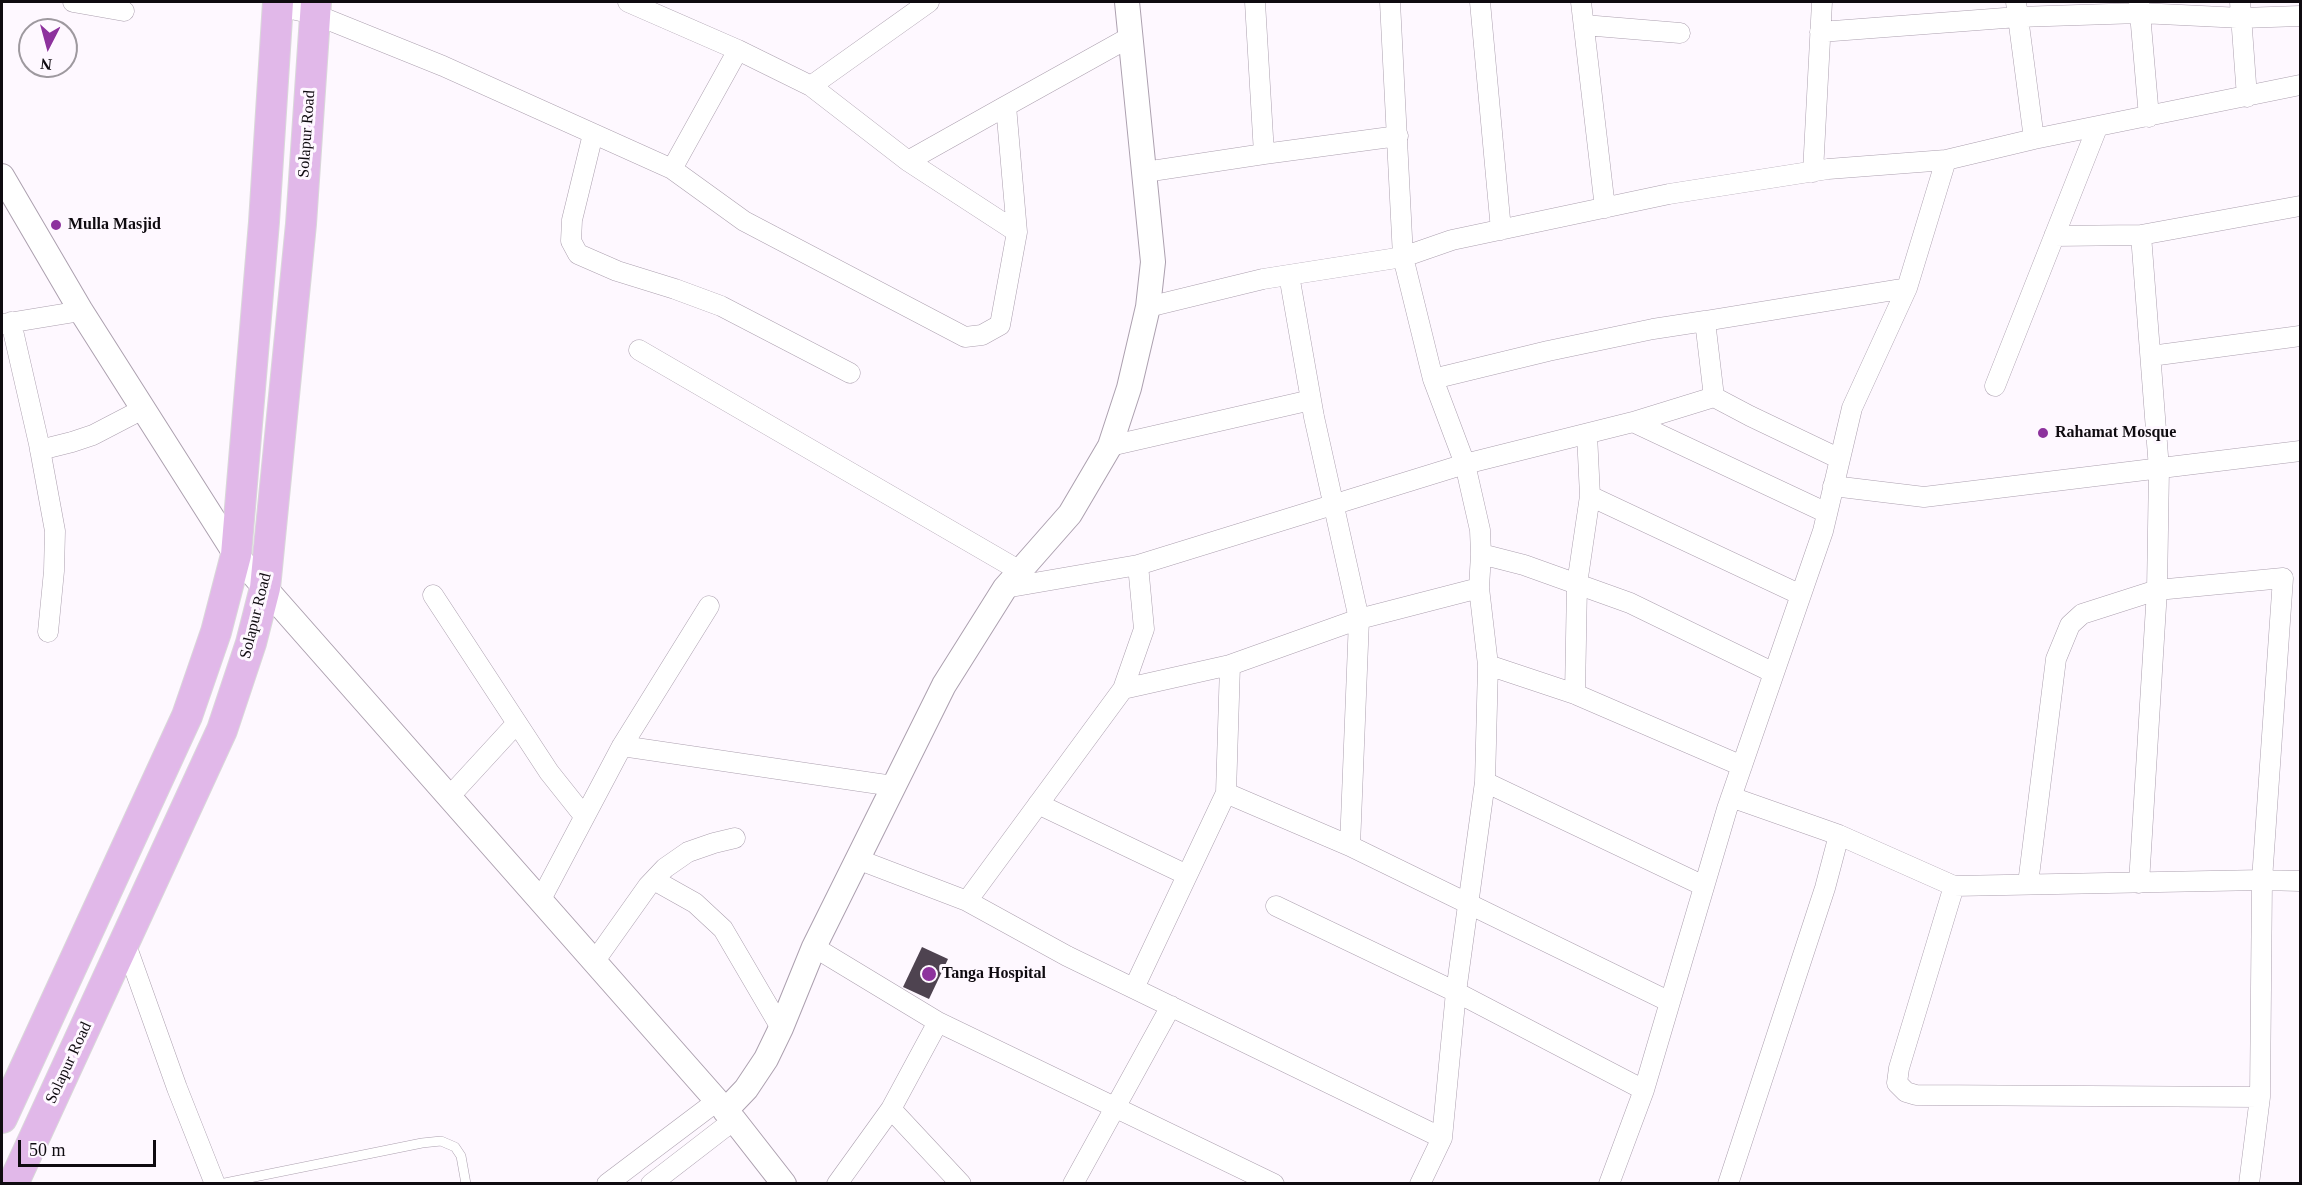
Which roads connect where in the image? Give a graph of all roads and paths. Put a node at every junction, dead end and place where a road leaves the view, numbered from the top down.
1 (74, 2) edge
2 (627, 2) edge
3 (929, 2) edge
4 (1127, 2) edge
5 (1255, 2) edge
6 (1390, 2) edge
7 (1480, 2) edge
8 (1581, 2) edge
9 (1822, 2) edge
10 (278, 4) edge
11 (2139, 7) edge
12 (315, 8) edge
13 (2017, 9) edge
14 (2241, 10) edge
15 (124, 11) dead end
16 (2301, 16) edge
17 (1584, 25) junction
18 (1820, 32) junction
19 (1680, 33) dead end
20 (1130, 38) junction
21 (738, 50) junction
22 (2301, 85) edge
23 (811, 86) junction
24 (2247, 97) junction
25 (1006, 106) junction
26 (2149, 117) junction
27 (2097, 128) junction
28 (593, 134) junction
29 (1398, 136) junction
30 (2034, 139) junction
31 (1263, 154) junction
32 (1946, 160) junction
33 (908, 161) junction
34 (672, 169) junction
35 (1145, 172) junction
36 (1813, 172) junction
37 (2, 176) edge
38 (2301, 206) edge
39 (1605, 208) junction
40 (1501, 230) junction
41 (1017, 232) junction
42 (2141, 235) junction
43 (2054, 236) junction
44 (1403, 257) junction
45 (1289, 274) junction
46 (1907, 288) junction
47 (1148, 307) junction
48 (81, 311) junction
49 (1705, 321) junction
50 (6, 323) edge
51 (2301, 336) edge
52 (639, 350) dead end
53 (2151, 356) junction
54 (850, 373) dead end
55 (1433, 379) junction
56 (1995, 386) dead end
57 (1714, 397) junction
58 (1311, 400) junction
59 (143, 410) junction
60 (1633, 422) junction
61 (1587, 434) junction
62 (1110, 446) junction
63 (40, 450) junction
64 (2301, 451) edge
65 (1840, 459) junction
66 (1465, 464) junction
67 (2159, 469) junction
68 (1833, 486) junction
69 (1590, 496) junction
70 (1333, 504) junction
71 (1827, 513) junction
72 (1481, 554) junction
73 (236, 555) junction
74 (1138, 565) junction
75 (2292, 576) edge
76 (1013, 579) junction
77 (1577, 584) junction
78 (265, 588) junction
79 (1479, 588) junction
80 (2157, 590) junction
81 (433, 595) dead end
82 (1801, 595) junction
83 (709, 606) dead end
84 (1359, 619) junction
85 (48, 632) dead end
86 (1230, 665) junction
87 (1488, 665) junction
88 (1774, 673) junction
89 (1123, 689) junction
90 (1575, 694) junction
91 (517, 723) junction
92 (622, 746) junction
93 (1742, 766) junction
94 (1485, 782) junction
95 (893, 786) junction
96 (1226, 793) junction
97 (449, 797) junction
98 (1731, 797) junction
99 (1038, 804) junction
100 (584, 816) junction
101 (1839, 835) junction
102 (735, 838) dead end
103 (1350, 846) junction
104 (857, 859) junction
105 (1187, 875) junction
106 (654, 880) junction
107 (2262, 880) junction
108 (2301, 881) edge
109 (2139, 883) junction
110 (2028, 884) junction
111 (1704, 886) junction
112 (1954, 886) junction
113 (540, 901) junction
114 (967, 901) junction
115 (1466, 903) junction
116 (1276, 906) dead end
117 (125, 942) junction
118 (814, 947) junction
119 (594, 962) junction
120 (1134, 988) junction
121 (1456, 992) junction
122 (1670, 1002) junction
123 (1171, 1006) junction
124 (938, 1022) junction
125 (781, 1028) junction
126 (1644, 1090) junction
127 (2260, 1097) junction
128 (1114, 1106) junction
129 (891, 1109) junction
130 (726, 1111) junction
131 (2, 1118) edge
132 (1442, 1138) junction
133 (13, 1184) edge
134 (215, 1184) edge
135 (220, 1184) edge
136 (466, 1184) edge
137 (607, 1184) edge
138 (651, 1184) edge
139 (784, 1184) edge
140 (837, 1184) edge
141 (961, 1184) edge
142 (1072, 1184) edge
143 (1274, 1184) edge
144 (1420, 1184) edge
145 (1609, 1184) edge
146 (1728, 1184) edge
147 (2248, 1184) edge

1 - 15 street
2 - 21 street
3 - 23 street
4 - 20 street
5 - 31 street
6 - 29 street
7 - 40 street
8 - 17 street
9 - 18 street
10 - 12 street
10 - 73 main road
11 - 13 street
11 - 14 street
11 - 26 street
12 - 28 street
12 - 78 main road, Solapur Road
13 - 18 street
13 - 30 street
14 - 16 street
14 - 24 street
17 - 19 street
17 - 39 street
18 - 36 street
20 - 25 street
20 - 35 street
21 - 23 street
21 - 34 street
22 - 24 street
23 - 33 street
24 - 26 street
25 - 33 street
25 - 41 street
26 - 27 street
27 - 30 street
27 - 43 street
28 - 34 street
28 - 54 street
29 - 31 street
29 - 44 street
30 - 32 street
31 - 35 street
32 - 36 street
32 - 46 street
33 - 41 street
34 - 41 street
35 - 47 street
36 - 39 street
37 - 48 street
38 - 42 street
39 - 40 street
40 - 44 street
42 - 43 street
42 - 53 street
43 - 56 street
44 - 45 street
44 - 55 street
45 - 47 street
45 - 58 street
46 - 49 street
46 - 65 street
47 - 62 street
48 - 50 street
48 - 59 street
49 - 55 street
49 - 57 street
50 - 63 street
51 - 53 street
52 - 76 street
53 - 67 street
55 - 66 street
57 - 60 street
57 - 65 street
58 - 62 street
58 - 70 street
59 - 63 street
59 - 73 street
60 - 61 street
60 - 71 street
61 - 66 street
61 - 69 street
62 - 76 street
63 - 85 street
64 - 67 street
65 - 68 street
66 - 70 street
66 - 72 street
67 - 68 street
67 - 80 street
68 - 71 street
69 - 77 street
69 - 82 street
70 - 74 street
70 - 84 street
71 - 82 street
72 - 77 street
72 - 79 street
73 - 78 street
73 - 131 main road
74 - 76 street
74 - 89 street
75 - 80 street
75 - 107 street
76 - 95 street
77 - 88 street
77 - 90 street
78 - 97 street
78 - 117 main road, Solapur Road
79 - 84 street
79 - 87 street
80 - 109 street
80 - 110 street
81 - 91 street
82 - 88 street
83 - 92 street
84 - 86 street
84 - 103 street
86 - 89 street
86 - 96 street
87 - 90 street
87 - 94 street
88 - 93 street
89 - 99 street
90 - 93 street
91 - 97 street
91 - 100 street
92 - 95 street
92 - 100 street
93 - 98 street
94 - 111 street
94 - 115 street
95 - 104 street
96 - 103 street
96 - 105 street
97 - 113 street
98 - 101 street
98 - 111 street
99 - 105 street
99 - 114 street
100 - 113 street
101 - 112 street
101 - 146 street
102 - 106 street
103 - 115 street
104 - 114 street
104 - 118 street
105 - 120 street
106 - 119 street
106 - 125 street
107 - 108 street
107 - 109 street
107 - 127 street
109 - 110 street
110 - 112 street
111 - 122 street
112 - 127 street
113 - 119 street
114 - 120 street
115 - 121 street
115 - 122 street
116 - 121 street
117 - 133 main road, Solapur Road
117 - 134 street
118 - 124 street
118 - 125 street
119 - 130 street
120 - 123 street
121 - 126 street
121 - 132 street
122 - 126 street
123 - 128 street
123 - 132 street
124 - 128 street
124 - 129 street
125 - 130 street
126 - 145 street
127 - 147 street
128 - 142 street
128 - 143 street
129 - 140 street
129 - 141 street
130 - 137 street
130 - 138 street
130 - 139 street
132 - 144 street
135 - 136 lane

